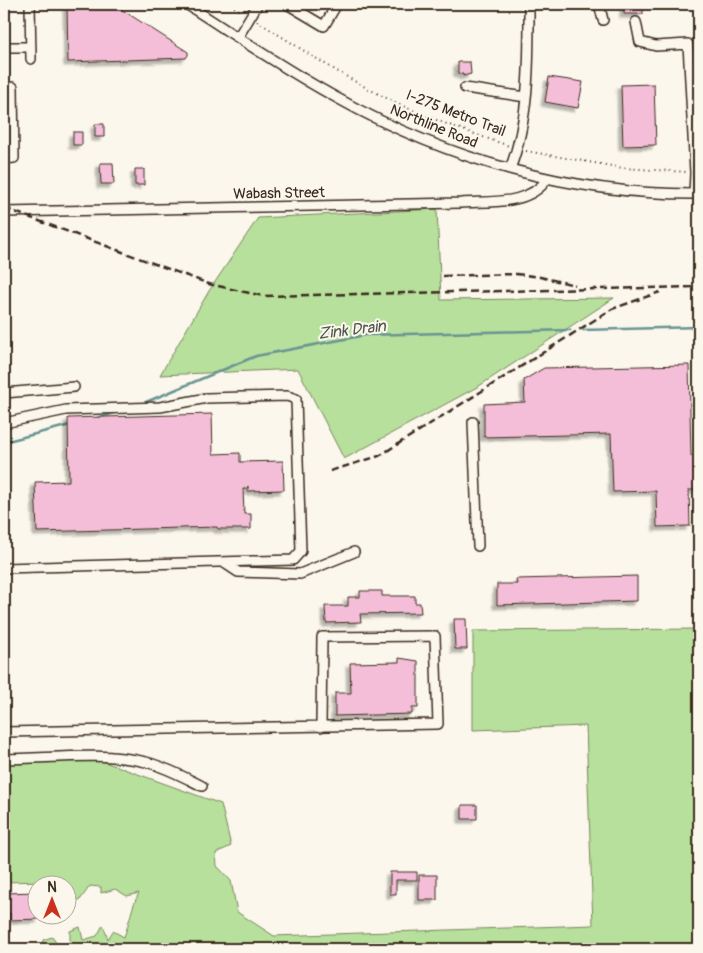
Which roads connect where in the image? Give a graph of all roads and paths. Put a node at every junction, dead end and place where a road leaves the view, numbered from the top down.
1 (30, 4) edge
2 (186, 4) edge
3 (230, 4) edge
4 (258, 4) edge
5 (287, 4) edge
6 (338, 4) edge
7 (529, 4) edge
8 (599, 4) edge
9 (300, 8) edge
10 (250, 17) junction
11 (603, 20) dead end
12 (636, 22) dead end
13 (238, 37) junction
14 (4, 46) edge
15 (31, 47) junction
16 (31, 59) dead end
17 (13, 87) dead end
18 (465, 88) dead end
19 (526, 97) junction
20 (518, 149) junction
21 (4, 159) edge
22 (510, 169) junction
23 (695, 172) junction
24 (548, 179) junction
25 (696, 194) edge
26 (4, 212) edge
27 (74, 387) dead end
28 (4, 392) edge
29 (473, 422) dead end
30 (4, 423) edge
31 (478, 546) dead end
32 (354, 552) dead end
33 (223, 562) junction
34 (4, 568) edge
35 (321, 727) junction
36 (4, 732) edge
37 (4, 759) edge
38 (202, 786) dead end

1 - 15 street
2 - 13 street, Northline Road
3 - 10 path, I-275 Metro Trail
4 - 10 street
5 - 9 street
6 - 9 street
7 - 19 street
8 - 11 street
10 - 13 street
10 - 20 path, I-275 Metro Trail
12 - 23 street
13 - 22 street, Northline Road
14 - 15 street
15 - 16 street
17 - 21 street
18 - 19 street
19 - 20 street
20 - 22 street
20 - 23 path, I-275 Metro Trail
22 - 24 street, Northline Road
23 - 25 street
24 - 25 street, Northline Road
24 - 26 street, Wabash Street
27 - 28 street
29 - 31 street
30 - 33 street
32 - 33 street
33 - 34 street
35 - 35 street
35 - 36 street
37 - 38 street

